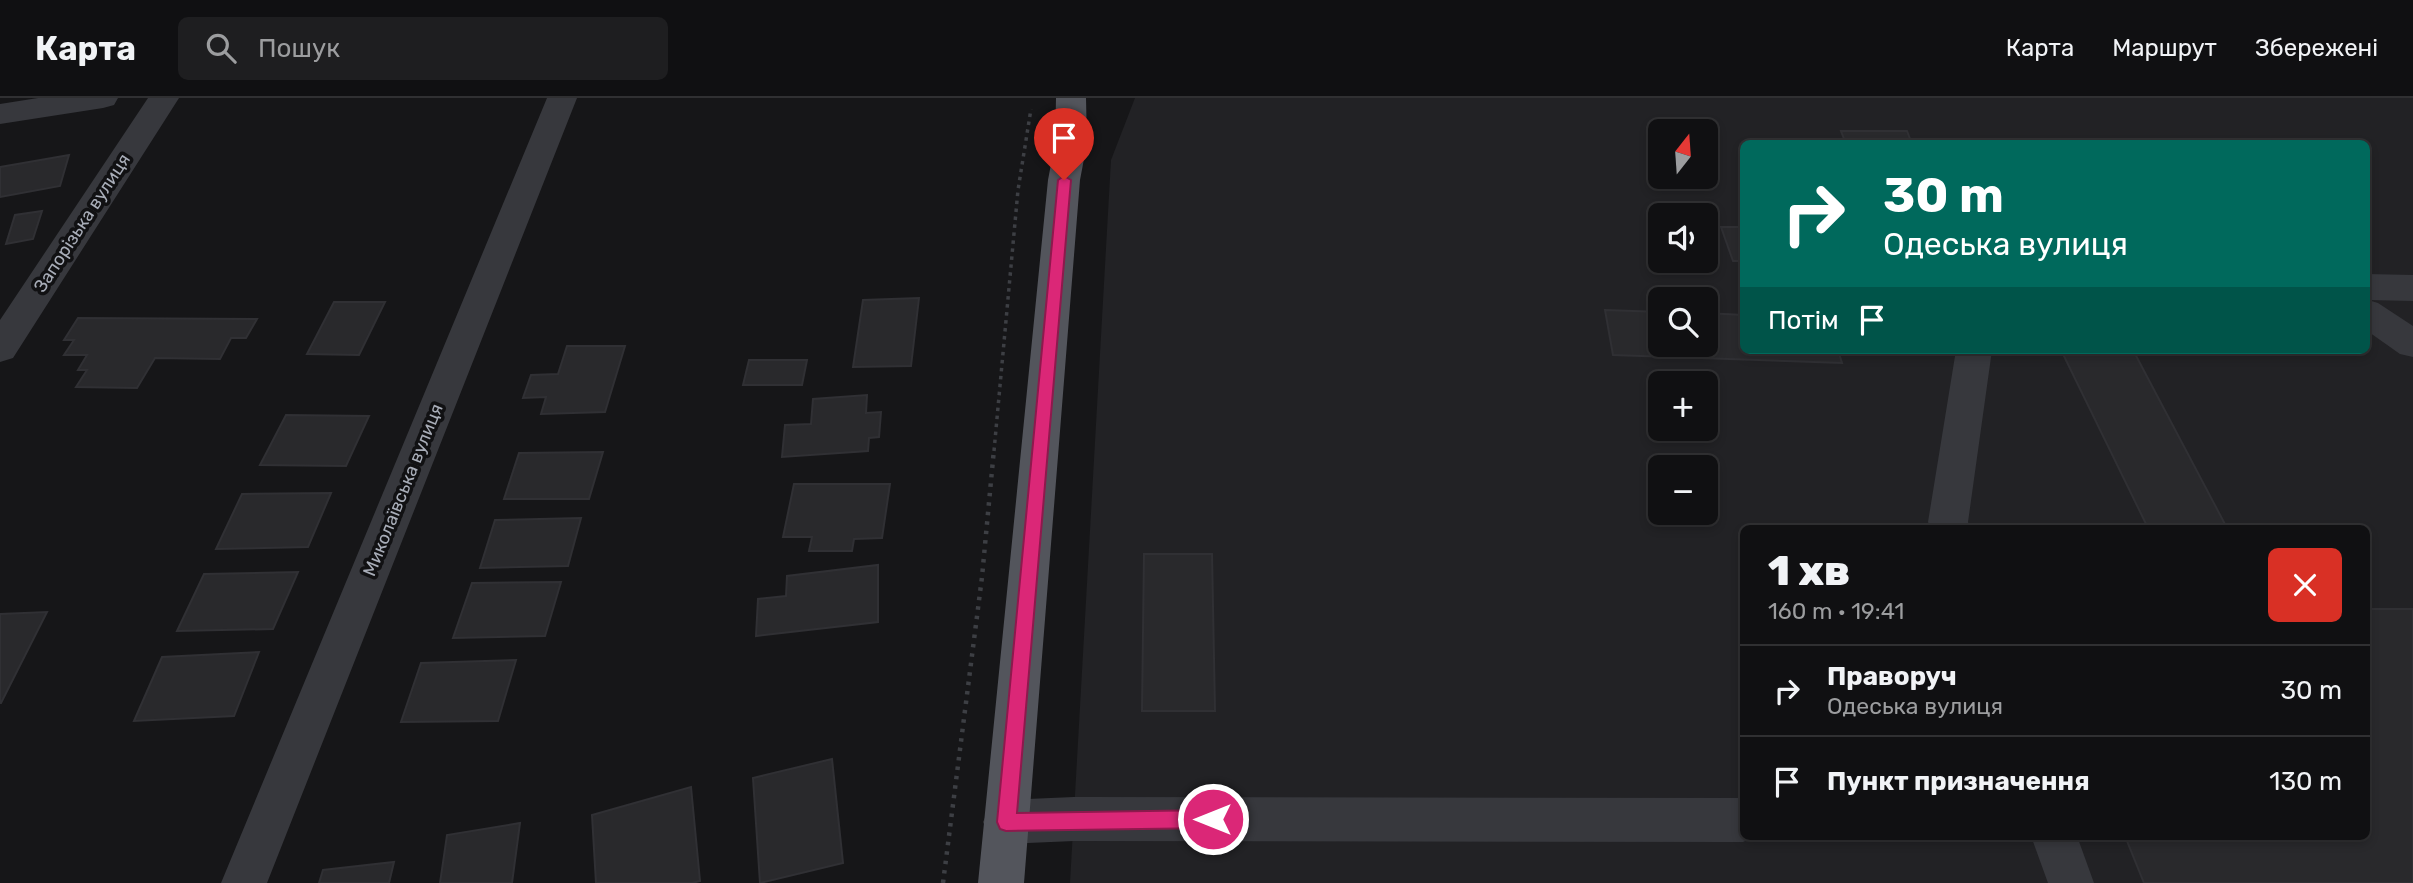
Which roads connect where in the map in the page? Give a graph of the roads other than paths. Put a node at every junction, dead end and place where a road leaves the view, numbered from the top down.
1 (103, 98) edge
2 (164, 98) edge
3 (562, 98) edge
4 (1071, 98) edge
5 (1097, 98) edge
6 (0, 114) edge
7 (1071, 143) junction
8 (2370, 287) edge
9 (2413, 288) edge
10 (2370, 315) edge
11 (2413, 344) edge
12 (0, 348) edge
13 (1972, 354) edge
14 (1949, 525) edge
15 (1740, 820) edge
16 (1006, 822) junction
17 (2055, 840) edge
18 (244, 883) edge
19 (1001, 883) edge
20 (2071, 883) edge

1 - 6 street
2 - 12 street, Запорізька вулиця
3 - 18 street, Миколаївська вулиця
4 - 7 main road
5 - 7 main road
7 - 16 main road
8 - 9 street
10 - 11 street
13 - 14 street
15 - 16 street
16 - 19 main road
17 - 20 street

